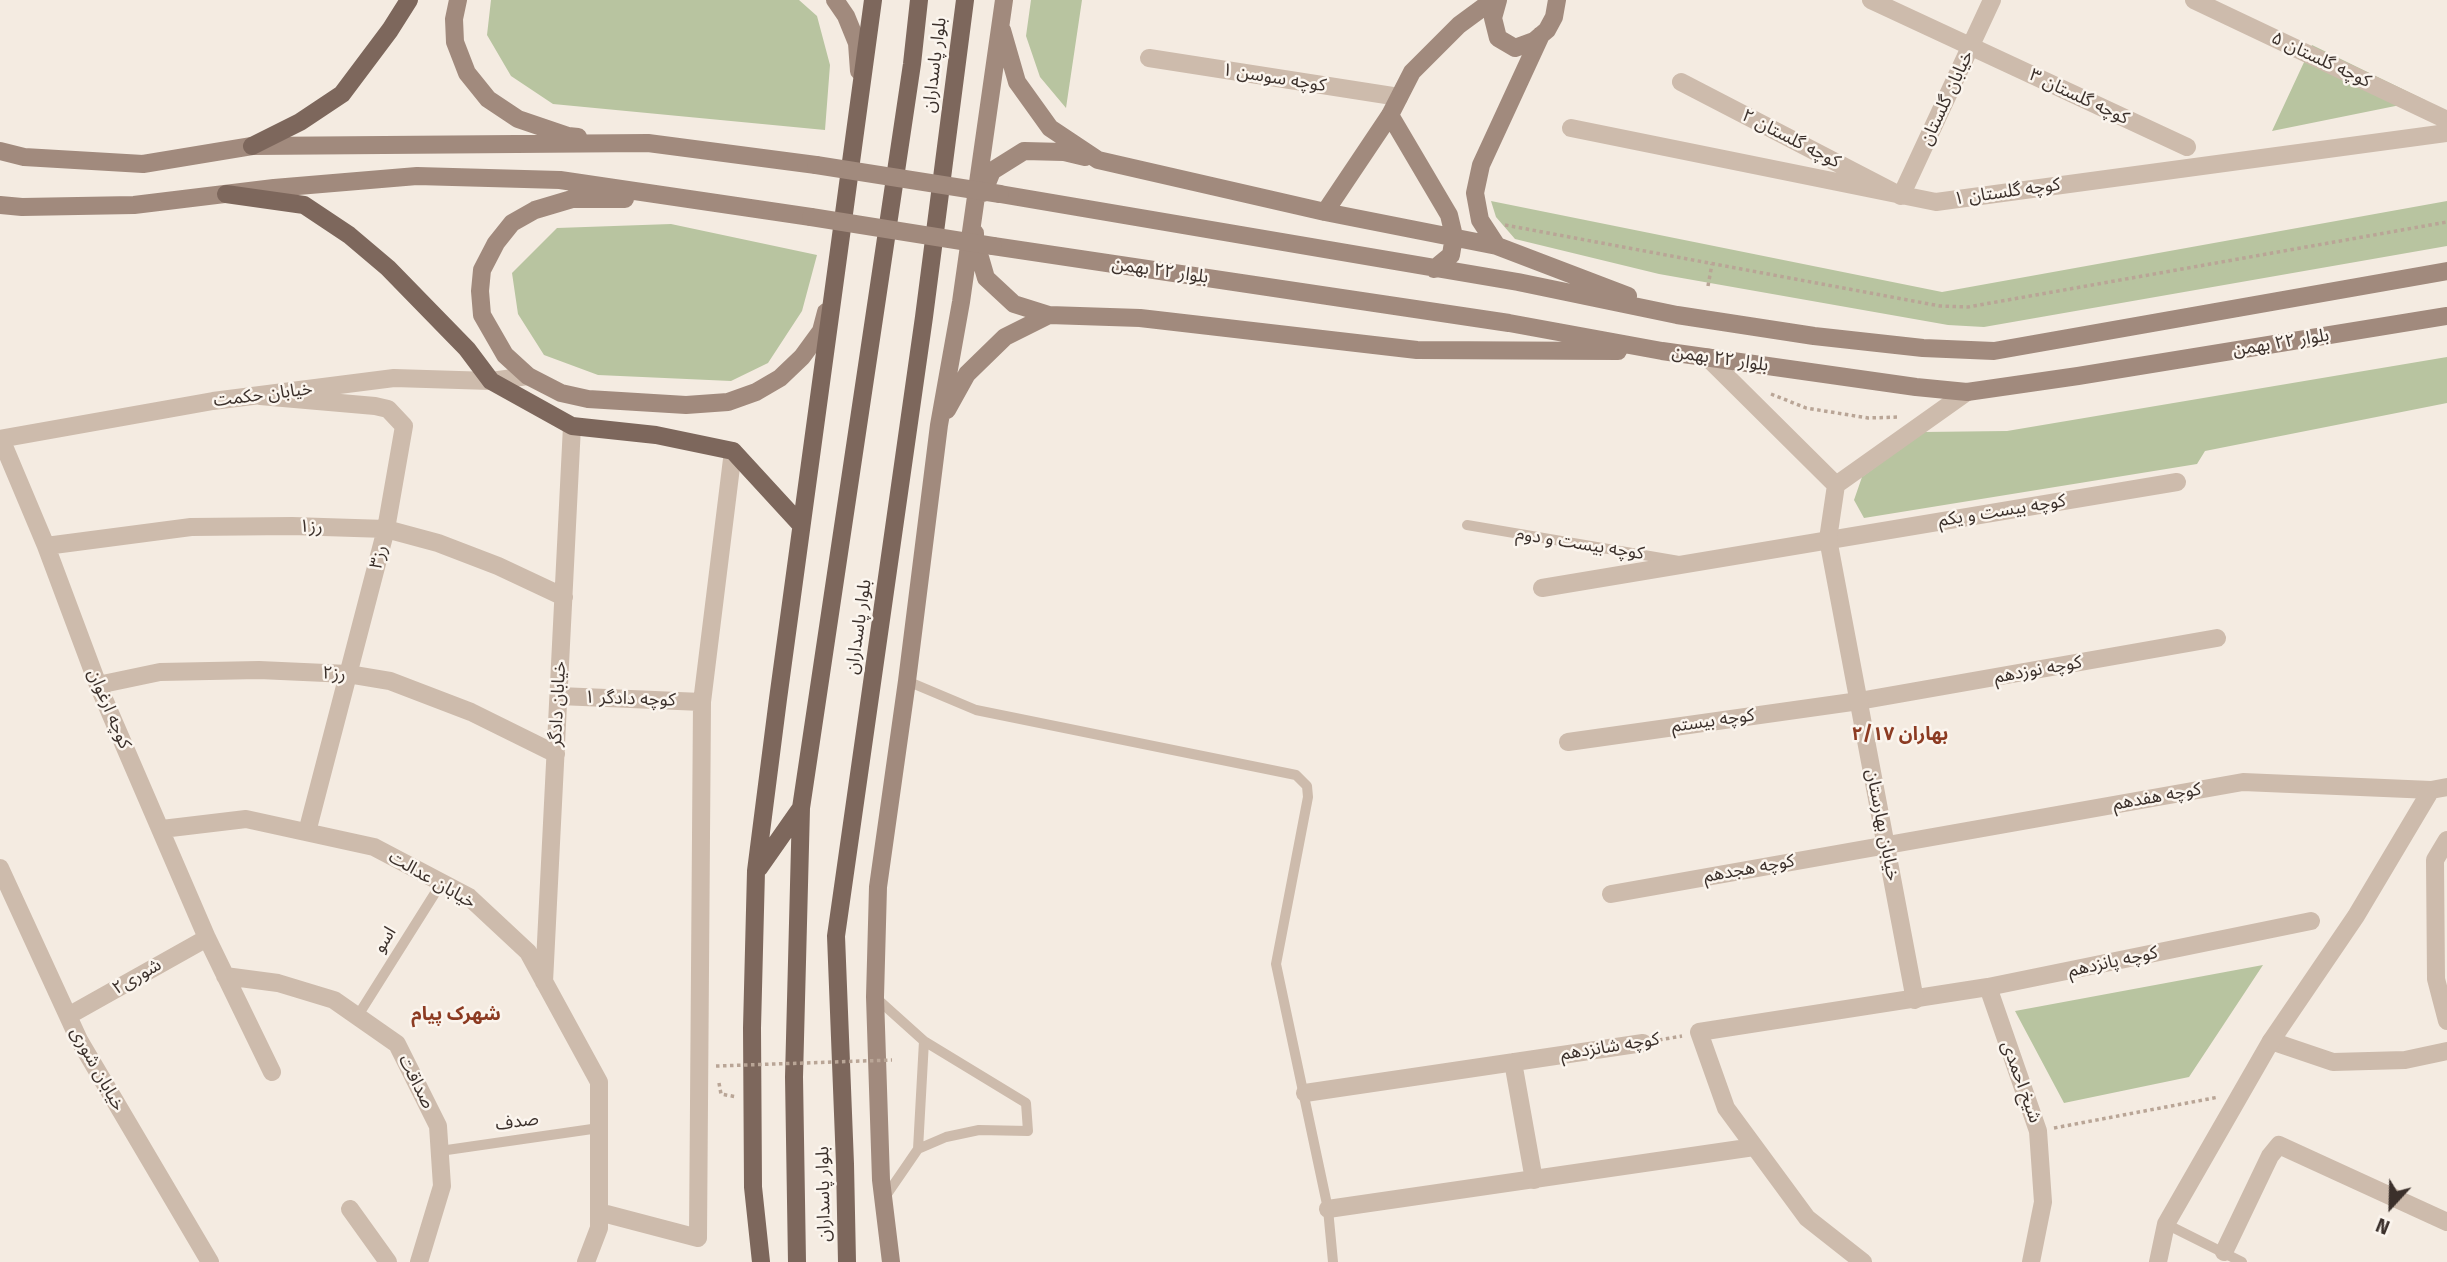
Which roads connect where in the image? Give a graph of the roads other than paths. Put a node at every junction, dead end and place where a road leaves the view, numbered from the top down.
1 (409, 0) edge
2 (458, 0) edge
3 (835, 0) edge
4 (873, 0) edge
5 (919, 0) edge
6 (965, 0) edge
7 (1004, 0) edge
8 (1495, 0) edge
9 (1871, 0) edge
10 (1992, 0) edge
11 (2194, 0) edge
12 (1558, 3) edge
13 (1000, 24) junction
14 (1541, 36) junction
15 (1971, 46) junction
16 (1149, 58) dead end
17 (1681, 82) dead end
18 (861, 89) junction
19 (1399, 97) junction
20 (1390, 115) junction
21 (2447, 120) edge
22 (1571, 128) dead end
23 (2447, 133) edge
24 (648, 142) junction
25 (252, 146) junction
26 (2188, 147) dead end
27 (0, 150) edge
28 (1098, 160) junction
29 (226, 194) junction
30 (1901, 196) junction
31 (684, 198) junction
32 (0, 205) edge
33 (1325, 212) junction
34 (1454, 236) junction
35 (1497, 246) junction
36 (1434, 269) junction
37 (2447, 271) edge
38 (835, 282) junction
39 (1049, 315) junction
40 (1677, 315) junction
41 (2447, 316) edge
42 (1662, 351) junction
43 (1707, 357) junction
44 (528, 376) junction
45 (491, 381) junction
46 (1967, 392) junction
47 (260, 396) junction
48 (572, 425) junction
49 (939, 425) junction
50 (0, 439) edge
51 (733, 451) junction
52 (2177, 482) dead end
53 (1836, 485) junction
54 (802, 525) junction
55 (1467, 526) dead end
56 (386, 530) junction
57 (1828, 540) junction
58 (46, 546) junction
59 (1692, 563) junction
60 (1542, 588) dead end
61 (564, 597) junction
62 (2217, 638) dead end
63 (348, 674) junction
64 (907, 681) junction
65 (98, 685) junction
66 (559, 696) junction
67 (1859, 701) junction
68 (702, 702) junction
69 (1568, 742) dead end
70 (556, 754) junction
71 (2439, 788) edge
72 (801, 808) junction
73 (162, 829) junction
74 (307, 832) junction
75 (2447, 840) edge
76 (1886, 844) junction
77 (0, 868) edge
78 (756, 872) junction
79 (442, 882) junction
80 (1611, 894) dead end
81 (2311, 921) dead end
82 (206, 938) junction
83 (225, 975) junction
84 (544, 982) junction
85 (1987, 987) junction
86 (875, 997) junction
87 (1915, 1000) junction
88 (68, 1016) junction
89 (357, 1017) junction
90 (2447, 1021) edge
91 (924, 1041) junction
92 (2271, 1041) junction
93 (1643, 1043) road end
94 (2447, 1051) edge
95 (1513, 1062) junction
96 (272, 1072) dead end
97 (1305, 1093) junction
98 (599, 1128) junction
99 (1755, 1147) junction
100 (918, 1149) junction
101 (440, 1151) junction
102 (1534, 1180) junction
103 (883, 1200) junction
104 (350, 1209) dead end
105 (1328, 1209) junction
106 (599, 1212) junction
107 (2447, 1222) edge
108 (2166, 1224) junction
109 (759, 1243) junction
110 (2224, 1252) junction
111 (210, 1262) edge
112 (388, 1262) edge
113 (419, 1262) edge
114 (586, 1262) edge
115 (761, 1262) edge
116 (769, 1262) edge
117 (797, 1262) edge
118 (847, 1262) edge
119 (891, 1262) edge
120 (1334, 1262) edge
121 (1863, 1262) edge
122 (2031, 1262) edge
123 (2158, 1262) edge
124 (2242, 1262) edge

1 - 25 main road
2 - 24 main road
3 - 18 main road
4 - 18 main road
5 - 72 main road, بلوار پاسداران
6 - 118 main road, بلوار پاسداران
7 - 13 main road
8 - 14 main road
8 - 19 main road
9 - 15 street, کوچه گلستان ۳
10 - 15 street, خیابان گلستان
11 - 21 street, کوچه گلستان ۵
12 - 14 main road
13 - 28 main road
13 - 49 main road
14 - 35 main road
15 - 26 street, کوچه گلستان ۳
15 - 30 street, خیابان گلستان
16 - 19 street, کوچه سوسن ۱
17 - 30 street, کوچه گلستان ۲
18 - 38 main road
19 - 20 main road
20 - 33 main road
20 - 34 main road
22 - 30 street, کوچه گلستان ۱
23 - 30 street, کوچه گلستان ۱
24 - 25 main road
24 - 36 main road, بلوار ۲۲ بهمن, bridge
25 - 27 main road
28 - 33 main road
28 - 39 main road
29 - 31 main road
29 - 32 main road
29 - 45 main road
31 - 42 main road, بلوار ۲۲ بهمن, bridge
31 - 44 main road
33 - 34 main road
34 - 35 main road
34 - 36 main road
35 - 40 main road
36 - 40 main road, بلوار ۲۲ بهمن
37 - 40 main road, بلوار ۲۲ بهمن
38 - 44 main road
38 - 54 main road
39 - 42 main road
39 - 49 main road
41 - 46 main road, بلوار ۲۲ بهمن
42 - 43 main road, بلوار ۲۲ بهمن
43 - 46 main road, بلوار ۲۲ بهمن
43 - 53 street
44 - 45 street, خیابان حکمت
45 - 47 street, خیابان حکمت
45 - 48 main road
46 - 53 street
47 - 50 street, خیابان حکمت
47 - 56 street, رز۳
48 - 51 main road
48 - 61 street, خیابان دادگر
49 - 64 main road
50 - 58 street, کوچه ارغوان
51 - 54 main road
51 - 68 street
52 - 57 street, کوچه بیست و یکم
53 - 57 street, خیابان بهارستان
54 - 78 main road
55 - 59 lane, کوچه بیست و دوم
56 - 58 street, رز۱
56 - 61 street, رز۱
56 - 63 street, رز۳
57 - 59 street, کوچه بیست و دوم
57 - 67 street, خیابان بهارستان
58 - 65 street, کوچه ارغوان
59 - 60 street, کوچه بیست و دوم
61 - 66 street, خیابان دادگر
62 - 67 street, کوچه نوزدهم
63 - 65 street, رز۲
63 - 70 street, رز۲
63 - 74 street, رز۳
64 - 86 main road
64 - 97 lane
65 - 73 street, کوچه ارغوان
66 - 68 street, کوچه دادگر ۱
66 - 70 street, خیابان دادگر
67 - 69 street, کوچه بیستم
67 - 76 street, خیابان بهارستان
68 - 106 street
70 - 84 street, خیابان دادگر
71 - 76 street, کوچه هفدهم
71 - 92 street
72 - 78 main road
72 - 117 main road, بلوار پاسداران
73 - 74 street, خیابان عدالت
73 - 82 street, کوچه ارغوان
74 - 79 street, خیابان عدالت
75 - 90 street
76 - 80 street, کوچه هجدهم
76 - 87 street, خیابان بهارستان
77 - 88 street, خیابان شوری
78 - 109 main road
79 - 84 street, خیابان عدالت
79 - 89 lane, اسو
81 - 85 street, کوچه پانزدهم
82 - 83 street, کوچه ارغوان
82 - 88 street, شوری۲
83 - 89 street, صداقت
83 - 96 street, کوچه ارغوان
84 - 98 street, خیابان عدالت
85 - 87 street, کوچه پانزدهم
85 - 122 street, شیخ احمدی
86 - 91 lane
86 - 103 main road
87 - 99 street
88 - 111 street, خیابان شوری
89 - 101 street, صداقت
91 - 100 lane
91 - 100 lane
92 - 94 street
92 - 108 street
93 - 95 street, کوچه شانزدهم
95 - 97 street, کوچه شانزدهم
95 - 102 street
97 - 105 lane
98 - 101 lane, صدف
98 - 106 street, خیابان عدالت
99 - 102 street
99 - 121 street
100 - 103 lane
101 - 113 street, صداقت
102 - 105 street
103 - 119 main road
104 - 112 street
105 - 120 lane
106 - 114 street, خیابان عدالت
107 - 110 street
108 - 110 lane
108 - 123 street
109 - 115 main road
109 - 116 main road
110 - 124 lane

